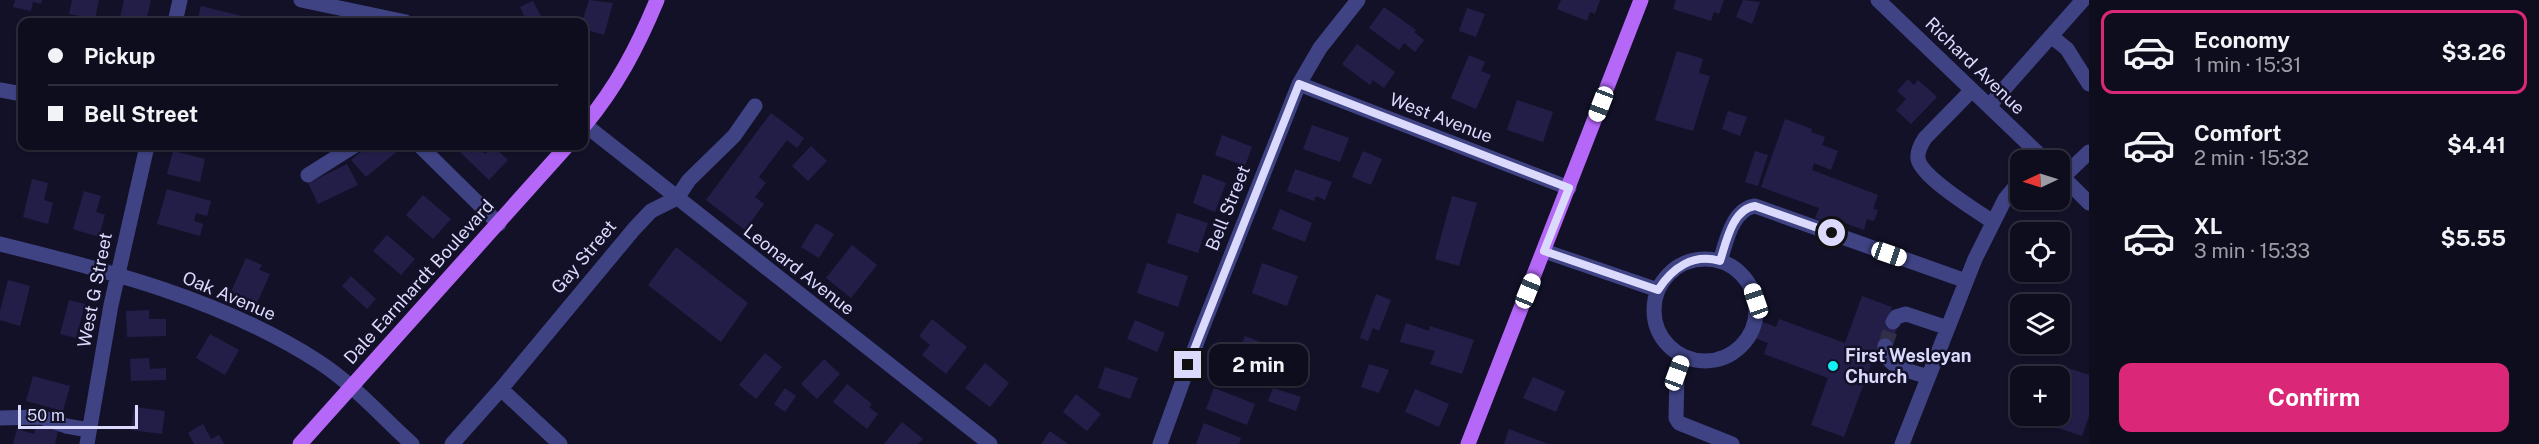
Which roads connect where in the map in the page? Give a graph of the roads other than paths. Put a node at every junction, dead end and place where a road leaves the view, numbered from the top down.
1 (180, 0) edge
2 (302, 0) edge
3 (657, 0) edge
4 (1358, 0) edge
5 (1641, 0) edge
6 (1878, 0) edge
7 (2083, 0) edge
8 (376, 12) edge
9 (176, 18) edge
10 (394, 18) edge
11 (2051, 36) junction
12 (1299, 84) junction
13 (2089, 84) edge
14 (0, 90) edge
15 (1972, 90) junction
16 (18, 93) edge
17 (755, 106) dead end
18 (1989, 106) junction
19 (588, 120) edge
20 (588, 128) edge
21 (146, 150) edge
22 (347, 150) edge
23 (424, 150) edge
24 (564, 150) edge
25 (2032, 150) edge
26 (2089, 152) edge
27 (2070, 168) edge
28 (308, 174) dead end
29 (2070, 185) edge
30 (1569, 188) junction
31 (2010, 193) edge
32 (677, 198) junction
33 (2089, 203) edge
34 (1994, 222) junction
35 (499, 224) junction
36 (0, 244) edge
37 (1544, 251) junction
38 (1720, 261) junction
39 (117, 275) junction
40 (1966, 281) junction
41 (1658, 290) junction
42 (1893, 322) dead end
43 (1948, 328) junction
44 (1885, 346) dead end
45 (1683, 356) junction
46 (1928, 377) junction
47 (350, 388) junction
48 (501, 389) junction
49 (0, 418) edge
50 (88, 437) edge
51 (300, 444) edge
52 (412, 444) edge
53 (452, 444) edge
54 (560, 444) edge
55 (990, 444) edge
56 (1160, 444) edge
57 (1468, 444) edge
58 (1732, 444) edge
59 (1902, 444) edge

1 - 9 street
2 - 8 street
3 - 19 main road
4 - 12 street, Bell Street
5 - 30 main road
6 - 15 street, Richard Avenue
7 - 11 street
8 - 10 street
11 - 13 street
11 - 18 street
12 - 30 street, West Avenue
12 - 56 street, Bell Street
14 - 16 street
15 - 18 street, Richard Avenue
15 - 34 street
17 - 32 street, Gay Street
18 - 25 street, Richard Avenue
20 - 32 street, Leonard Avenue
21 - 39 street, West G Street
22 - 28 street
23 - 35 street
24 - 35 main road, Dale Earnhardt Boulevard
26 - 27 street
29 - 33 street
30 - 37 main road
31 - 34 street
32 - 48 street, Gay Street
32 - 55 street, Leonard Avenue
34 - 40 street
35 - 47 main road, Dale Earnhardt Boulevard
36 - 39 street, Oak Avenue
37 - 41 street
37 - 57 main road
38 - 40 street
38 - 41 street
38 - 45 street
39 - 47 street, Oak Avenue
39 - 50 street, West G Street
40 - 43 street
41 - 45 street
42 - 43 street
43 - 46 street
44 - 46 street
45 - 58 street
46 - 59 street
47 - 51 main road, Dale Earnhardt Boulevard
47 - 52 street, Oak Avenue
48 - 53 street, Gay Street
48 - 54 street
49 - 50 street

